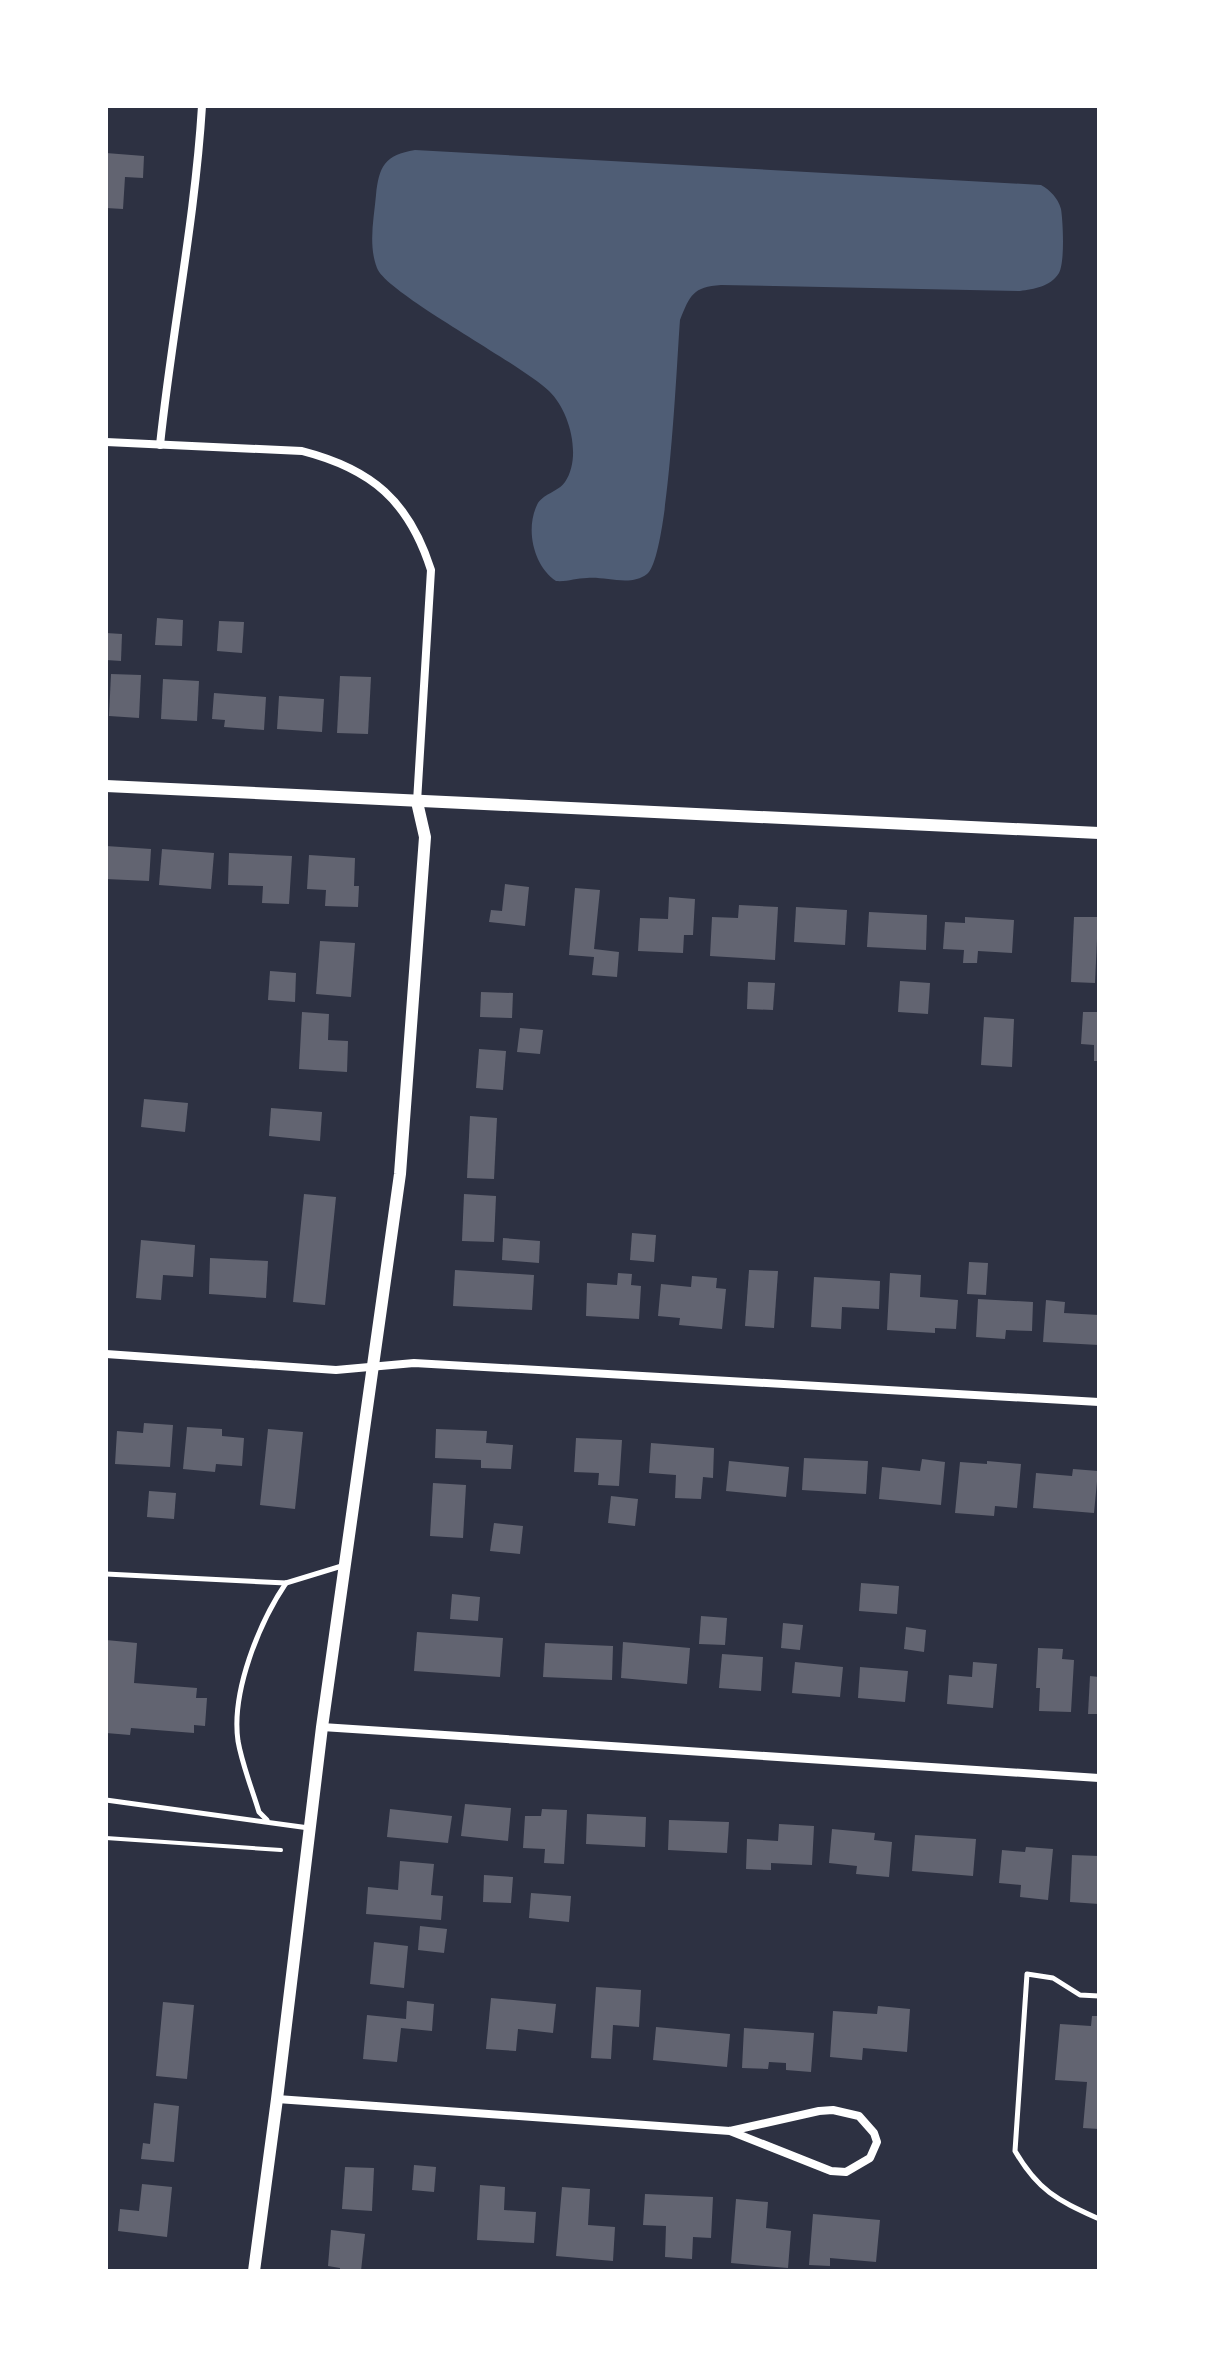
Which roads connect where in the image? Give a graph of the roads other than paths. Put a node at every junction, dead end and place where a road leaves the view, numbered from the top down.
1 (202, 106) edge
2 (106, 442) edge
3 (160, 445) junction
4 (106, 786) edge
5 (417, 802) junction
6 (1099, 833) edge
7 (106, 1354) edge
8 (374, 1366) junction
9 (1099, 1402) edge
10 (346, 1564) junction
11 (106, 1574) edge
12 (286, 1583) junction
13 (322, 1727) junction
14 (1099, 1778) edge
15 (106, 1800) edge
16 (267, 1820) junction
17 (310, 1828) junction
18 (1099, 1996) edge
19 (277, 2099) junction
20 (730, 2131) junction
21 (1099, 2219) edge
22 (254, 2271) edge

1 - 3 street
2 - 3 street
3 - 5 street
4 - 5 street
5 - 6 street
5 - 8 street
7 - 8 street
8 - 9 street
8 - 10 street
10 - 12 lane
10 - 13 street
11 - 12 lane
12 - 16 lane
13 - 14 street
13 - 17 street
15 - 16 lane
16 - 17 lane
17 - 19 street
18 - 21 lane
19 - 20 street
19 - 22 street
20 - 20 street

